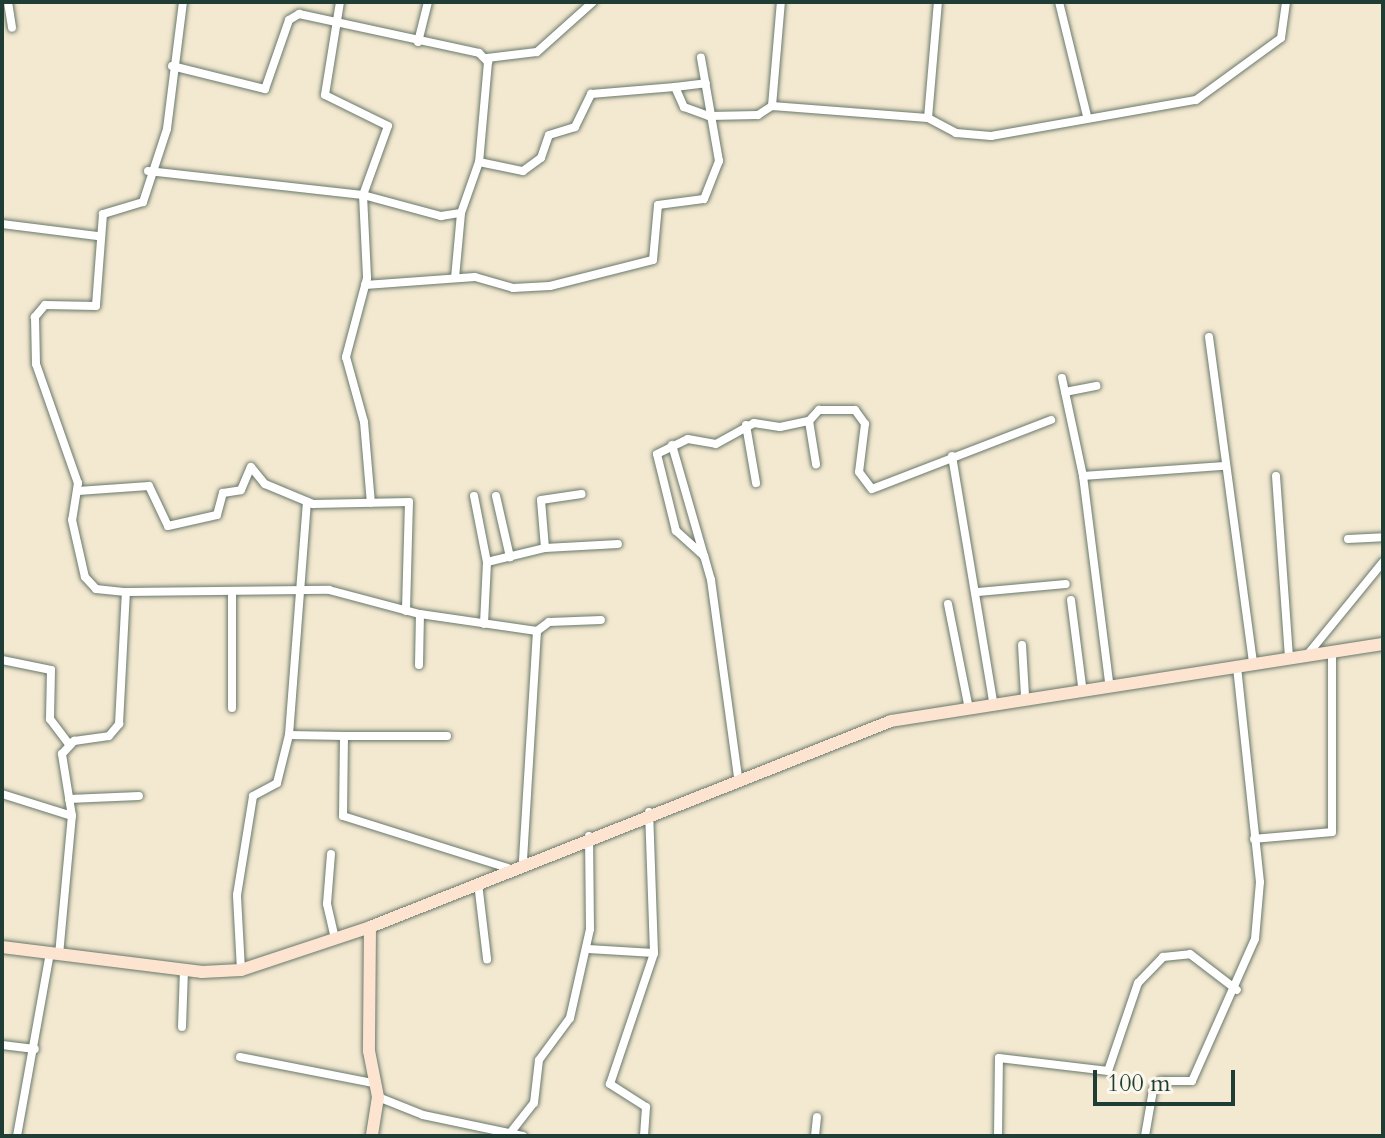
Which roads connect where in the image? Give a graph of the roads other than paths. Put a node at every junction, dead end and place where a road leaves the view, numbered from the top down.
1 (8, 2) edge
2 (183, 2) edge
3 (340, 2) edge
4 (428, 2) edge
5 (593, 2) edge
6 (781, 2) edge
7 (938, 2) edge
8 (1059, 2) edge
9 (1286, 2) edge
10 (339, 18) junction
11 (12, 28) dead end
12 (418, 42) junction
13 (487, 58) junction
14 (701, 58) dead end
15 (172, 66) junction
16 (706, 83) junction
17 (675, 87) junction
18 (772, 106) junction
19 (711, 116) junction
20 (1087, 116) junction
21 (928, 118) junction
22 (479, 162) junction
23 (148, 171) junction
24 (363, 195) junction
25 (461, 213) junction
26 (2, 224) edge
27 (97, 236) junction
28 (455, 278) junction
29 (365, 285) junction
30 (1209, 337) dead end
31 (1062, 378) dead end
32 (1096, 386) dead end
33 (1065, 392) junction
34 (1051, 420) dead end
35 (809, 421) junction
36 (746, 425) junction
37 (672, 445) junction
38 (952, 456) junction
39 (816, 464) dead end
40 (1224, 466) junction
41 (1083, 476) junction
42 (1276, 476) dead end
43 (756, 483) dead end
44 (78, 491) junction
45 (582, 494) dead end
46 (474, 496) dead end
47 (496, 496) dead end
48 (307, 502) junction
49 (371, 503) junction
50 (1383, 537) edge
51 (1348, 539) dead end
52 (618, 544) dead end
53 (545, 548) junction
54 (704, 556) junction
55 (510, 557) junction
56 (487, 562) junction
57 (1383, 562) edge
58 (1066, 584) dead end
59 (232, 591) junction
60 (295, 591) junction
61 (126, 592) junction
62 (978, 592) junction
63 (1071, 600) dead end
64 (948, 604) dead end
65 (406, 611) junction
66 (420, 614) junction
67 (601, 620) dead end
68 (484, 624) junction
69 (537, 631) junction
70 (1383, 644) edge
71 (1022, 645) dead end
72 (1332, 651) junction
73 (1308, 654) junction
74 (1289, 658) junction
75 (2, 660) edge
76 (1253, 663) junction
77 (419, 665) dead end
78 (1238, 673) junction
79 (1109, 682) junction
80 (1082, 686) junction
81 (1025, 695) junction
82 (993, 700) junction
83 (968, 704) junction
84 (232, 708) dead end
85 (289, 735) junction
86 (344, 736) junction
87 (447, 736) dead end
88 (69, 744) junction
89 (738, 777) junction
90 (2, 794) edge
91 (139, 796) dead end
92 (70, 807) junction
93 (649, 812) junction
94 (589, 835) junction
95 (1254, 839) junction
96 (331, 854) dead end
97 (523, 862) junction
98 (508, 868) junction
99 (478, 883) junction
100 (370, 927) junction
101 (335, 938) junction
102 (2, 947) edge
103 (588, 949) junction
104 (654, 953) junction
105 (54, 954) junction
106 (487, 959) dead end
107 (184, 970) junction
108 (241, 970) junction
109 (1237, 990) junction
110 (182, 1027) dead end
111 (2, 1045) edge
112 (35, 1049) junction
113 (240, 1057) dead end
114 (373, 1083) junction
115 (378, 1097) junction
116 (817, 1117) dead end
117 (511, 1132) junction
118 (17, 1136) edge
119 (372, 1136) edge
120 (523, 1136) edge
121 (644, 1136) edge
122 (815, 1136) edge
123 (998, 1136) edge
124 (1145, 1136) edge

1 - 11 street
2 - 15 street
3 - 10 street
4 - 12 street
5 - 13 street
6 - 18 street
7 - 21 street
8 - 20 street
9 - 20 street
10 - 12 street
10 - 15 street
10 - 24 street
12 - 13 street
13 - 22 street
14 - 16 street
15 - 23 street
16 - 17 street
16 - 19 street
17 - 19 street
17 - 22 street
18 - 19 street
18 - 21 street
19 - 28 street
20 - 21 street
22 - 25 street
23 - 24 street
23 - 27 street
24 - 25 street
24 - 29 street
25 - 28 street
26 - 27 street
27 - 44 street
28 - 29 street
29 - 49 street
30 - 40 street
31 - 33 street
32 - 33 street
33 - 41 street
34 - 38 street
35 - 36 street
35 - 38 street
35 - 39 street
36 - 37 street
36 - 43 street
37 - 54 street
37 - 54 street
38 - 62 street
40 - 41 street
40 - 76 street
41 - 79 street
42 - 74 street
44 - 48 street
44 - 61 street
45 - 53 street
46 - 56 street
47 - 55 street
48 - 49 street
48 - 60 street
49 - 65 street
50 - 51 street
52 - 53 street
53 - 55 street
54 - 89 street
55 - 56 street
56 - 68 street
57 - 73 street
58 - 62 street
59 - 60 street
59 - 61 street
59 - 84 street
60 - 65 street
60 - 85 street
61 - 88 street
62 - 82 street
63 - 80 street
64 - 83 street
65 - 66 street
66 - 68 street
66 - 77 street
67 - 69 street
68 - 69 street
69 - 97 street
70 - 72 street
71 - 81 street
72 - 73 street
72 - 95 street
73 - 74 street
74 - 76 street
75 - 88 street
76 - 78 street
78 - 79 street
78 - 95 street
79 - 80 street
80 - 81 street
81 - 82 street
82 - 83 street
83 - 89 street
85 - 86 street
85 - 108 street
86 - 87 street
86 - 98 street
88 - 92 street
89 - 93 street
90 - 92 street
91 - 92 street
92 - 105 street
93 - 94 street
93 - 104 street
94 - 97 street
94 - 103 street
95 - 109 street
96 - 101 street
97 - 98 street
98 - 99 street
99 - 100 street
99 - 106 street
100 - 101 street
100 - 114 street
101 - 108 street
102 - 105 street
103 - 104 street
103 - 117 street
104 - 121 street
105 - 107 street
105 - 112 street
107 - 108 street
107 - 110 street
109 - 123 street
109 - 124 street
111 - 112 street
112 - 118 street
113 - 114 street
114 - 115 street
115 - 117 street
115 - 119 street
116 - 122 street
117 - 120 street

